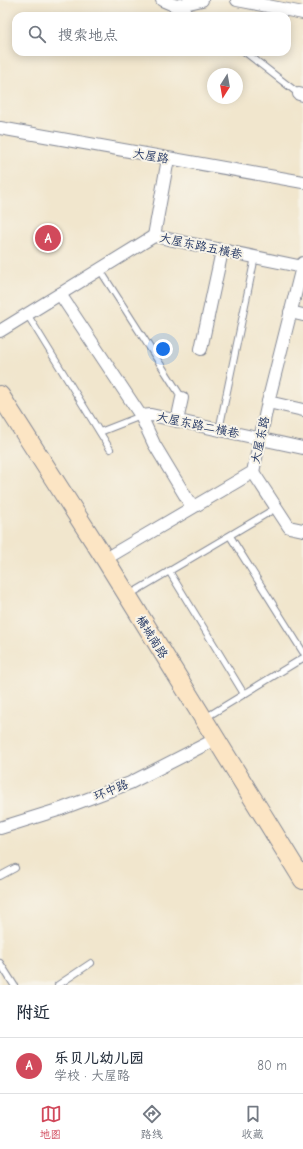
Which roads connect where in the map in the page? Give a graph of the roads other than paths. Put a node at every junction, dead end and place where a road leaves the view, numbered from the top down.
1 (162, 0) edge
2 (202, 0) edge
3 (236, 0) edge
4 (176, 6) junction
5 (188, 12) edge
6 (303, 13) edge
7 (250, 56) edge
8 (301, 95) edge
9 (0, 128) edge
10 (168, 159) junction
11 (303, 182) edge
12 (154, 236) junction
13 (222, 250) junction
14 (255, 257) junction
15 (303, 266) edge
16 (100, 270) junction
17 (60, 294) junction
18 (290, 312) junction
19 (27, 314) junction
20 (303, 315) edge
21 (0, 331) edge
22 (201, 349) dead end
23 (0, 395) edge
24 (182, 398) joint
25 (268, 402) junction
26 (303, 410) edge
27 (140, 416) junction
28 (177, 421) junction
29 (219, 430) junction
30 (100, 432) junction
31 (260, 439) junction
32 (303, 448) edge
33 (110, 449) dead end
34 (253, 472) junction
35 (192, 508) junction
36 (276, 508) junction
37 (303, 530) edge
38 (230, 536) junction
39 (105, 559) junction
40 (170, 571) junction
41 (127, 596) junction
42 (303, 652) edge
43 (303, 658) edge
44 (244, 694) junction
45 (203, 719) junction
46 (216, 739) junction
47 (0, 828) edge
48 (15, 868) dead end
49 (0, 876) edge
50 (303, 880) edge
51 (0, 963) edge
52 (91, 963) dead end
53 (14, 985) edge
54 (58, 985) edge

1 - 4 street
2 - 4 street
3 - 6 street
4 - 5 lane
7 - 8 lane
9 - 10 street, 大屋路
10 - 11 street, 大屋路
10 - 12 street, 大屋东路五横巷
12 - 13 street, 大屋东路五横巷
12 - 16 street
13 - 14 street, 大屋东路五横巷
13 - 22 street
14 - 15 street, 大屋东路五横巷
14 - 29 lane
15 - 18 street, 大屋东路
16 - 17 street
16 - 24 lane
17 - 19 street
17 - 27 street
18 - 20 street
18 - 25 street, 大屋东路
19 - 21 street
19 - 30 lane
23 - 39 main road, 橘城南路
24 - 28 street
25 - 26 street
25 - 31 street, 大屋东路
27 - 28 street, 大屋东路二横巷
27 - 30 lane
27 - 35 street
28 - 29 street, 大屋东路二横巷
29 - 31 street, 大屋东路二横巷
30 - 33 lane
31 - 32 street, 大屋东路二横巷
31 - 34 street, 大屋东路
34 - 35 street, 大屋东路
34 - 36 street
35 - 39 street, 大屋东路
36 - 37 street
36 - 38 lane
38 - 40 lane
38 - 42 lane
39 - 41 main road, 橘城南路
40 - 41 lane
40 - 44 lane
41 - 45 main road, 橘城南路
43 - 44 lane
44 - 45 lane
45 - 46 main road, 橘城南路
46 - 47 street, 环中路
46 - 50 main road, 橘城南路
48 - 49 lane
51 - 53 lane
52 - 54 lane

